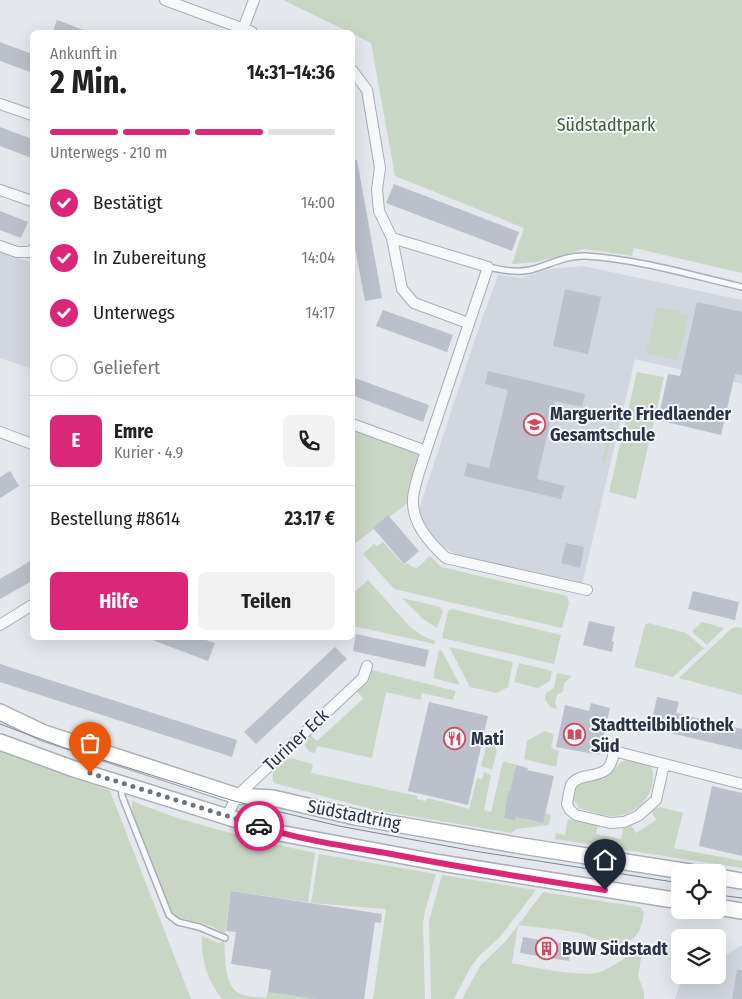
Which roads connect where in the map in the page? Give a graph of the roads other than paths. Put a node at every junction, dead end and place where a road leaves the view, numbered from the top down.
1 (165, 0) edge
2 (254, 0) edge
3 (244, 30) edge
4 (247, 30) edge
5 (355, 74) edge
6 (0, 104) edge
7 (30, 114) edge
8 (0, 190) edge
9 (30, 200) edge
10 (392, 238) junction
11 (0, 246) edge
12 (30, 252) edge
13 (488, 267) junction
14 (742, 287) edge
15 (468, 323) junction
16 (355, 425) edge
17 (5, 434) edge
18 (0, 442) edge
19 (30, 443) edge
20 (426, 451) junction
21 (587, 590) dead end
22 (30, 607) edge
23 (0, 625) edge
24 (367, 666) dead end
25 (0, 712) edge
26 (0, 742) edge
27 (664, 765) junction
28 (121, 783) junction
29 (742, 784) edge
30 (237, 796) junction
31 (227, 816) junction
32 (671, 869) edge
33 (726, 878) edge
34 (742, 881) edge
35 (671, 900) edge
36 (726, 908) edge
37 (742, 911) edge
38 (225, 938) dead end

1 - 3 street
2 - 4 street
5 - 10 street
6 - 7 street
8 - 9 street
10 - 13 street
10 - 15 street
11 - 12 street
13 - 14 lane
13 - 15 street
15 - 20 street
16 - 20 street
17 - 18 street
17 - 19 street
20 - 21 street
22 - 23 street
24 - 30 street, Turiner Eck
25 - 30 street, Südstadtring
26 - 28 street, Südstadtring
27 - 27 street
27 - 29 street
28 - 31 street, Südstadtring
28 - 38 lane
30 - 31 street, Turiner Eck
30 - 32 street, Südstadtring
31 - 35 street, Südstadtring
33 - 34 street
36 - 37 street

